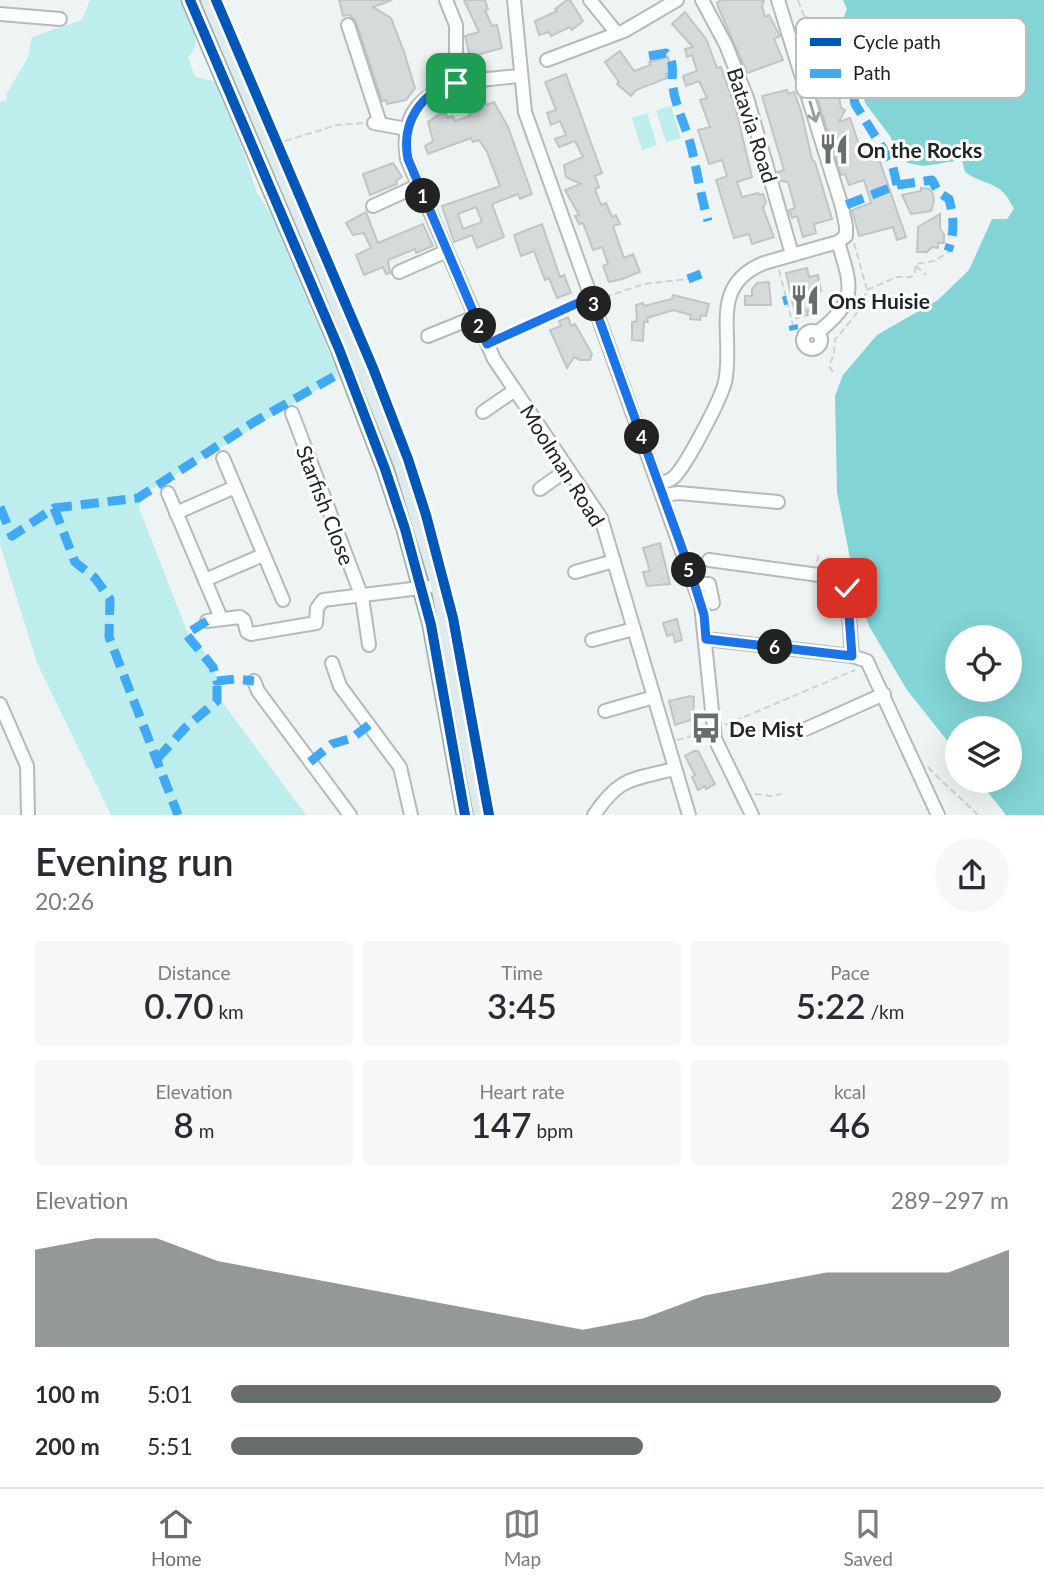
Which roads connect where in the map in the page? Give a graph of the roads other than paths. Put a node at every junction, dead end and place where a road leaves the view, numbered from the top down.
1 (190, 0) edge
2 (209, 0) edge
3 (446, 0) edge
4 (514, 0) edge
5 (590, 0) edge
6 (677, 0) edge
7 (702, 0) edge
8 (778, 0) edge
9 (0, 14) edge
10 (60, 19) dead end
11 (348, 25) dead end
12 (617, 32) junction
13 (232, 53) junction
14 (796, 58) edge
15 (215, 60) junction
16 (547, 60) dead end
17 (520, 76) junction
18 (456, 83) junction
19 (808, 98) edge
20 (407, 129) junction
21 (419, 186) junction
22 (373, 206) dead end
23 (838, 242) junction
24 (447, 251) junction
25 (792, 254) junction
26 (399, 272) dead end
27 (475, 317) junction
28 (817, 333) dead end
29 (428, 336) dead end
30 (347, 346) junction
31 (515, 390) junction
32 (483, 412) dead end
33 (292, 413) dead end
34 (223, 458) dead end
35 (568, 469) junction
36 (235, 487) junction
37 (540, 489) dead end
38 (661, 489) junction
39 (168, 493) dead end
40 (778, 502) dead end
41 (176, 513) junction
42 (264, 555) junction
43 (709, 560) dead end
44 (614, 561) junction
45 (575, 572) dead end
46 (205, 580) junction
47 (694, 584) junction
48 (439, 585) junction
49 (421, 589) junction
50 (367, 596) junction
51 (283, 600) dead end
52 (713, 603) dead end
53 (221, 618) junction
54 (207, 621) dead end
55 (634, 629) junction
56 (706, 639) junction
57 (592, 640) dead end
58 (369, 645) dead end
59 (852, 656) junction
60 (332, 663) dead end
61 (254, 681) dead end
62 (884, 694) junction
63 (654, 697) junction
64 (0, 705) edge
65 (605, 711) dead end
66 (799, 732) dead end
67 (674, 769) junction
68 (28, 815) edge
69 (350, 815) edge
70 (411, 815) edge
71 (465, 815) edge
72 (482, 815) edge
73 (594, 815) edge
74 (689, 815) edge
75 (752, 815) edge
76 (938, 815) edge

1 - 15 main road
2 - 13 main road
3 - 18 street
4 - 17 street
5 - 12 street
6 - 12 street
7 - 25 street, Batavia Road
8 -> 14 street
9 - 10 street
11 - 20 street
12 - 16 street
13 - 15 main road
13 - 30 main road
15 - 30 main road
17 - 18 street
17 - 38 street
18 - 20 street
19 -> 23 street
20 - 21 street, Moolman Road
21 - 22 street
21 - 24 street, Moolman Road
23 - 25 street
23 - 28 street
24 - 26 street
24 - 27 street, Moolman Road
25 - 38 street
27 - 29 street
27 - 31 street, Moolman Road
30 - 48 main road
30 - 49 main road
31 - 32 street
31 - 35 street, Moolman Road
33 - 50 street, Starfish Close
34 - 36 street
35 - 37 street
35 - 44 street, Moolman Road
36 - 41 street
36 - 42 street
38 - 40 street
38 - 47 street
39 - 41 street
41 - 46 street
42 - 46 street
42 - 51 street
43 - 59 street
44 - 45 street
44 - 55 street, Moolman Road
46 - 53 street
47 - 52 street
47 - 56 street
48 - 49 street
48 - 72 main road
49 - 50 street
49 - 71 main road
50 - 53 street
50 - 58 street, Starfish Close
53 - 54 street
55 - 57 street
55 - 63 street, Moolman Road
56 - 59 street
56 - 75 street
59 - 62 street
60 - 70 street
61 - 69 street
62 - 66 street
62 - 76 street
63 - 65 street
63 - 67 street, Moolman Road
64 - 68 street
67 - 73 street
67 - 74 street, Moolman Road

